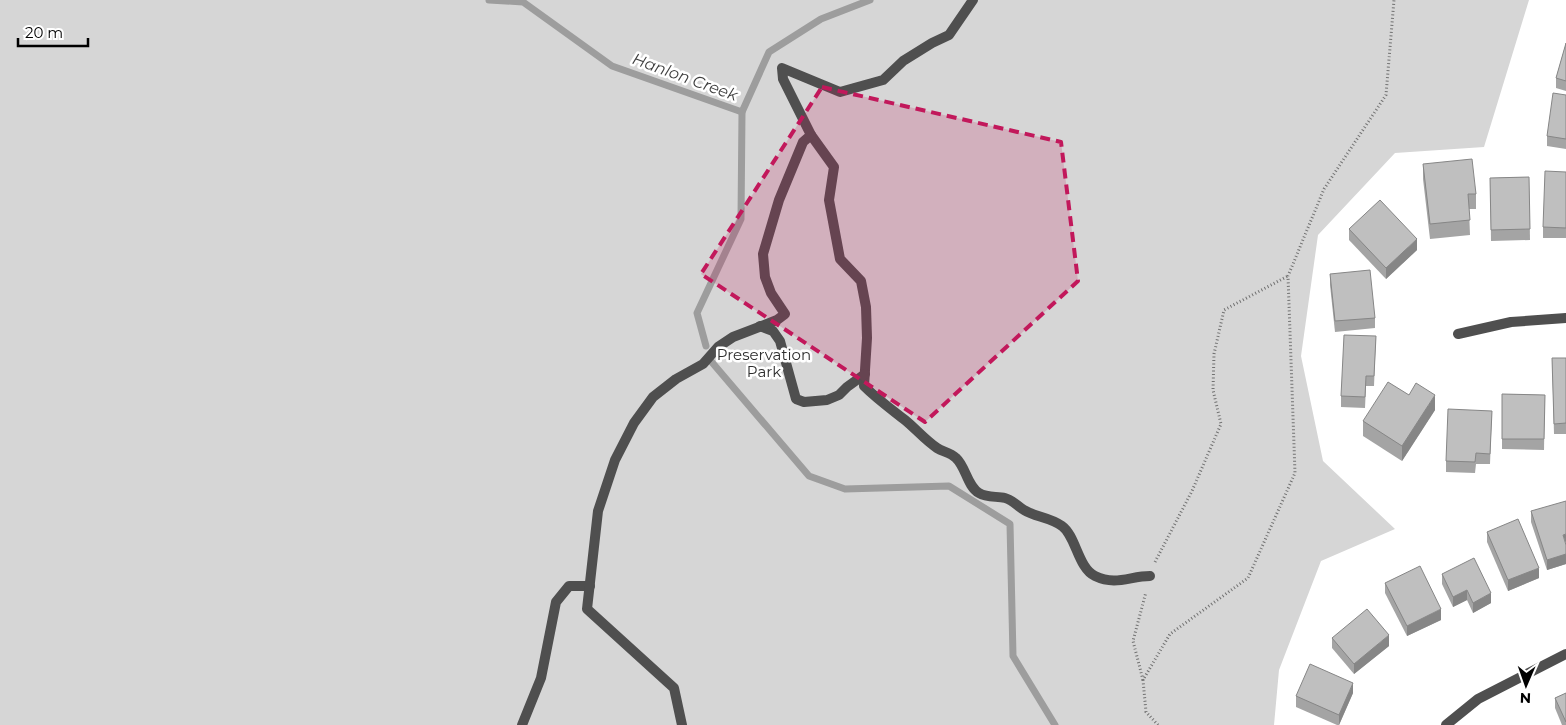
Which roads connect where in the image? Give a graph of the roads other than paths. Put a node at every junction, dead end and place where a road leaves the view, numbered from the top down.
1 (973, 0) edge
2 (811, 135) junction
3 (1566, 318) edge
4 (760, 326) junction
5 (1458, 334) dead end
6 (865, 374) junction
7 (1150, 576) road end
8 (590, 586) junction
9 (1566, 654) edge
10 (522, 725) edge
11 (682, 725) edge
12 (1446, 725) edge

1 - 2 street
2 - 4 street
2 - 6 street
3 - 5 street
4 - 6 street
4 - 8 street
6 - 7 street
8 - 10 street
8 - 11 street
9 - 12 street

